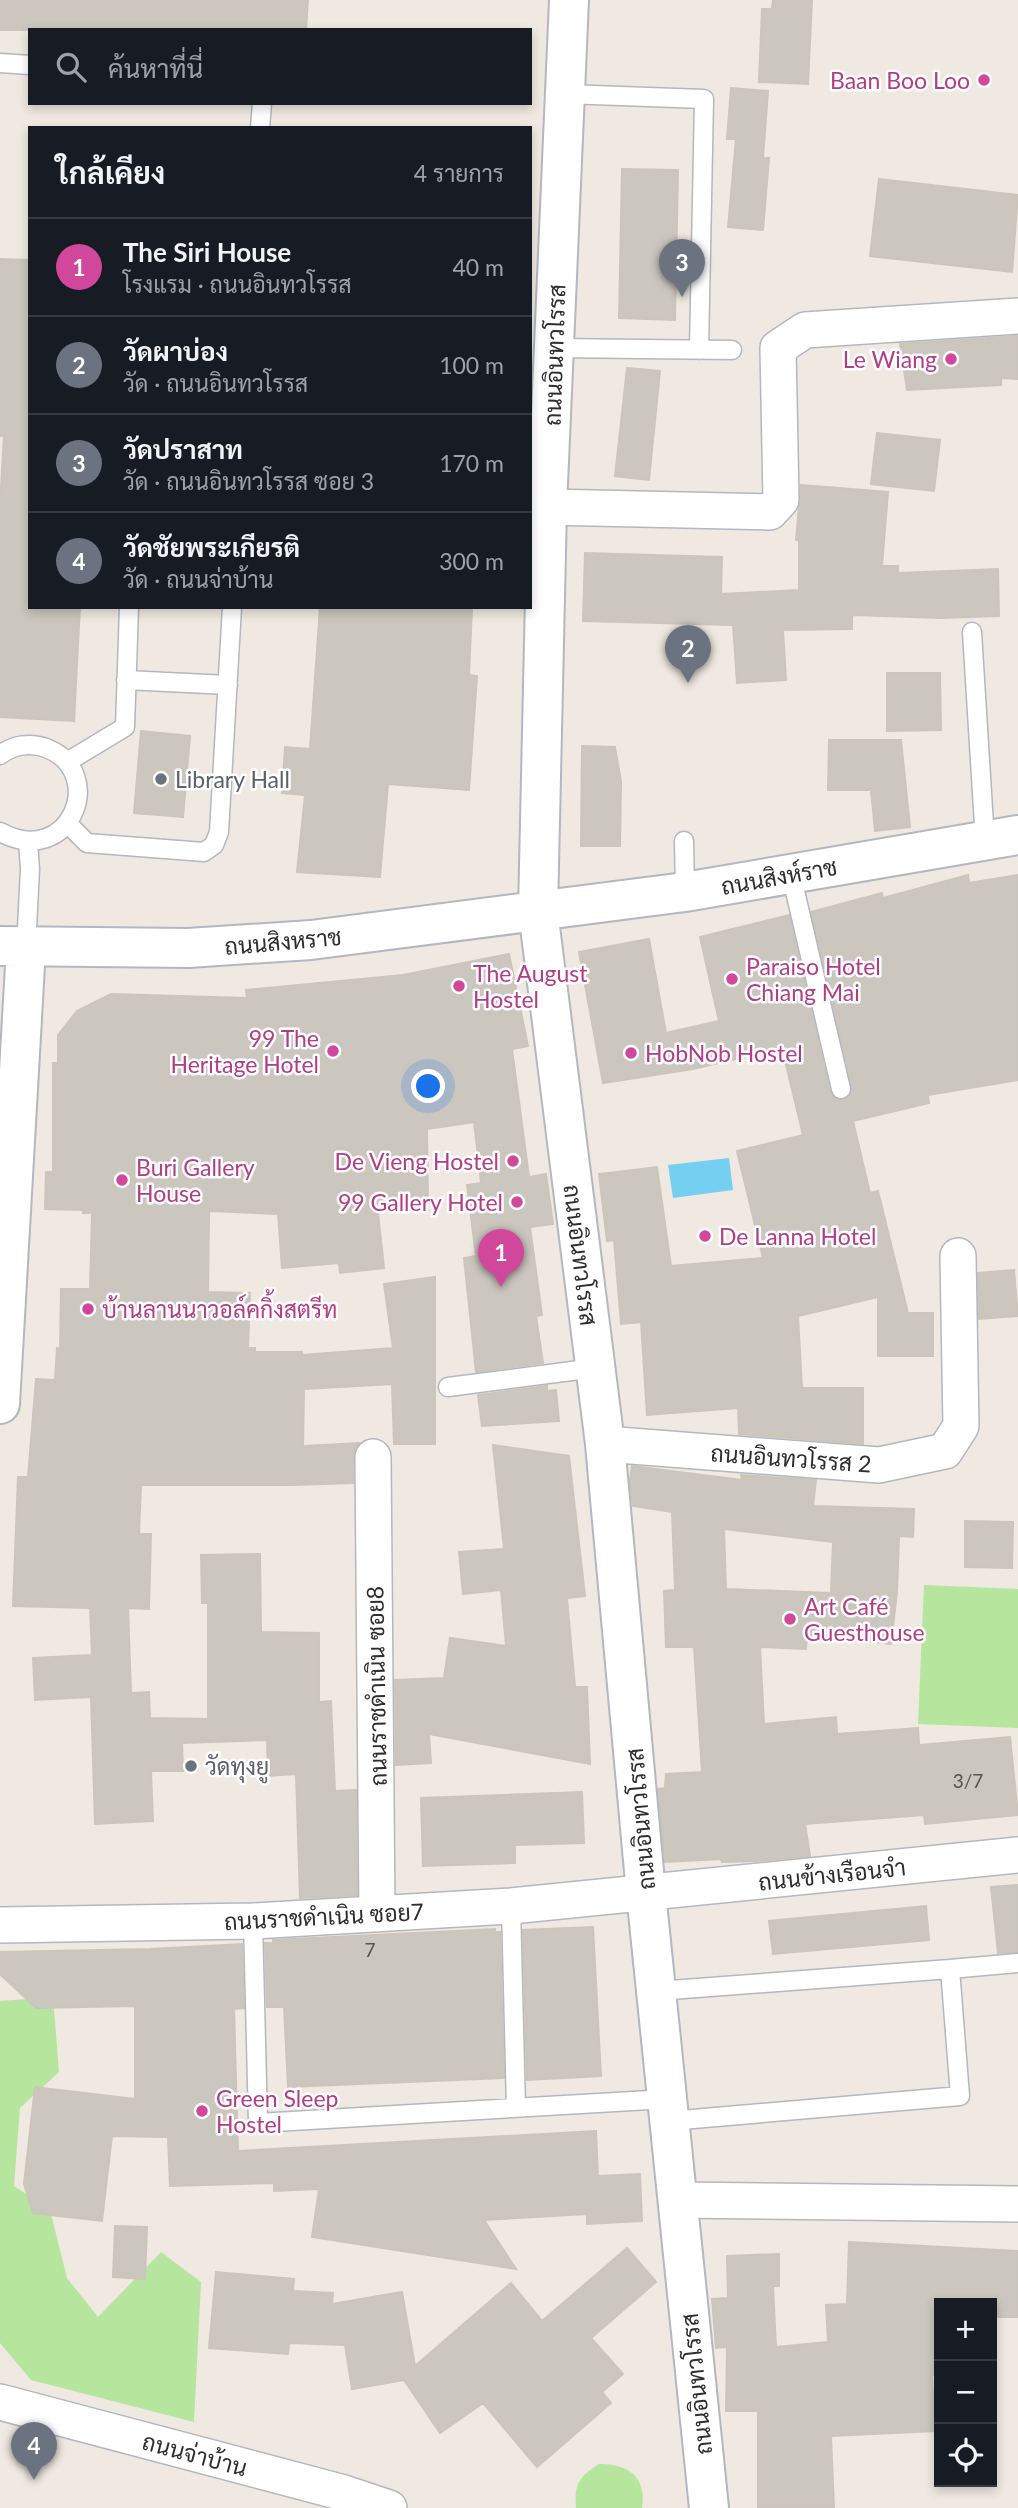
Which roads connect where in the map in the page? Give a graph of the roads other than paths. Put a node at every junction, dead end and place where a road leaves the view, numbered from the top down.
1 (570, 1) edge
2 (0, 63) edge
3 (28, 65) edge
4 (565, 94) junction
5 (262, 105) edge
6 (260, 126) edge
7 (1018, 316) edge
8 (554, 348) junction
9 (699, 350) junction
10 (732, 350) dead end
11 (547, 507) junction
12 (129, 609) edge
13 (232, 609) edge
14 (972, 632) dead end
15 (126, 680) junction
16 (228, 685) junction
17 (0, 755) edge
18 (67, 762) junction
19 (67, 824) junction
20 (0, 832) edge
21 (1001, 838) edge
22 (684, 841) dead end
23 (28, 842) junction
24 (540, 865) junction
25 (790, 874) junction
26 (685, 892) junction
27 (538, 911) junction
28 (478, 919) junction
29 (13, 947) edge
30 (841, 1089) dead end
31 (958, 1256) dead end
32 (1, 1358) edge
33 (595, 1368) junction
34 (448, 1387) dead end
35 (0, 1404) edge
36 (606, 1444) junction
37 (373, 1457) dead end
38 (1018, 1854) edge
39 (646, 1893) junction
40 (511, 1906) junction
41 (377, 1914) junction
42 (253, 1921) junction
43 (0, 1925) edge
44 (1018, 1963) edge
45 (950, 1969) junction
46 (657, 1991) junction
47 (516, 2108) junction
48 (669, 2110) junction
49 (677, 2200) junction
50 (1018, 2204) edge
51 (0, 2402) edge
52 (389, 2508) edge
53 (709, 2508) edge

1 - 4 street, ถนนอินทวโรรส
2 - 3 lane
4 - 8 street, ถนนอินทวโรรส
4 - 9 lane
5 - 6 lane
7 - 11 street
8 - 9 lane
8 - 11 street, ถนนอินทวโรรส
9 - 10 lane
11 - 24 street, ถนนอินทวโรรส
12 - 15 lane
13 - 16 lane
14 - 21 lane
15 - 16 lane
15 - 18 lane
16 - 19 lane
17 - 18 lane
18 - 19 lane
19 - 23 lane
20 - 23 lane
21 - 25 street, ถนนสิงห์ราช
22 - 26 lane
23 - 29 lane
24 - 27 street, ถนนอินทวโรรส
24 - 28 street
25 - 26 street, ถนนสิงห์ราช
25 - 30 lane
26 - 27 street, ถนนสิงห์ราช
27 - 28 street, ถนนสิงหราช
27 - 33 street, ถนนอินทวโรรส
28 - 29 street, ถนนสิงหราช
29 - 32 street
31 - 36 street, ถนนอินทวโรรส 2
32 - 35 street
33 - 34 lane
33 - 36 street, ถนนอินทวโรรส
36 - 39 street, ถนนอินทวโรรส
37 - 41 street, ถนนราชดำเนิน ซอย8
38 - 39 street, ถนนข้างเรือนจำ
39 - 40 street, ถนนราชดำเนิน ซอย7
39 - 46 street, ถนนอินทวโรรส
40 - 41 street, ถนนราชดำเนิน ซอย7
40 - 47 lane
41 - 42 street, ถนนราชดำเนิน ซอย7
42 - 43 street, ถนนราชดำเนิน ซอย7
42 - 47 lane
44 - 45 lane
45 - 46 lane
45 - 48 lane
46 - 48 street, ถนนอินทวโรรส
47 - 48 lane
48 - 49 street, ถนนอินทวโรรส
49 - 50 street
49 - 53 street, ถนนอินทวโรรส
51 - 52 street, ถนนจ่าบ้าน

